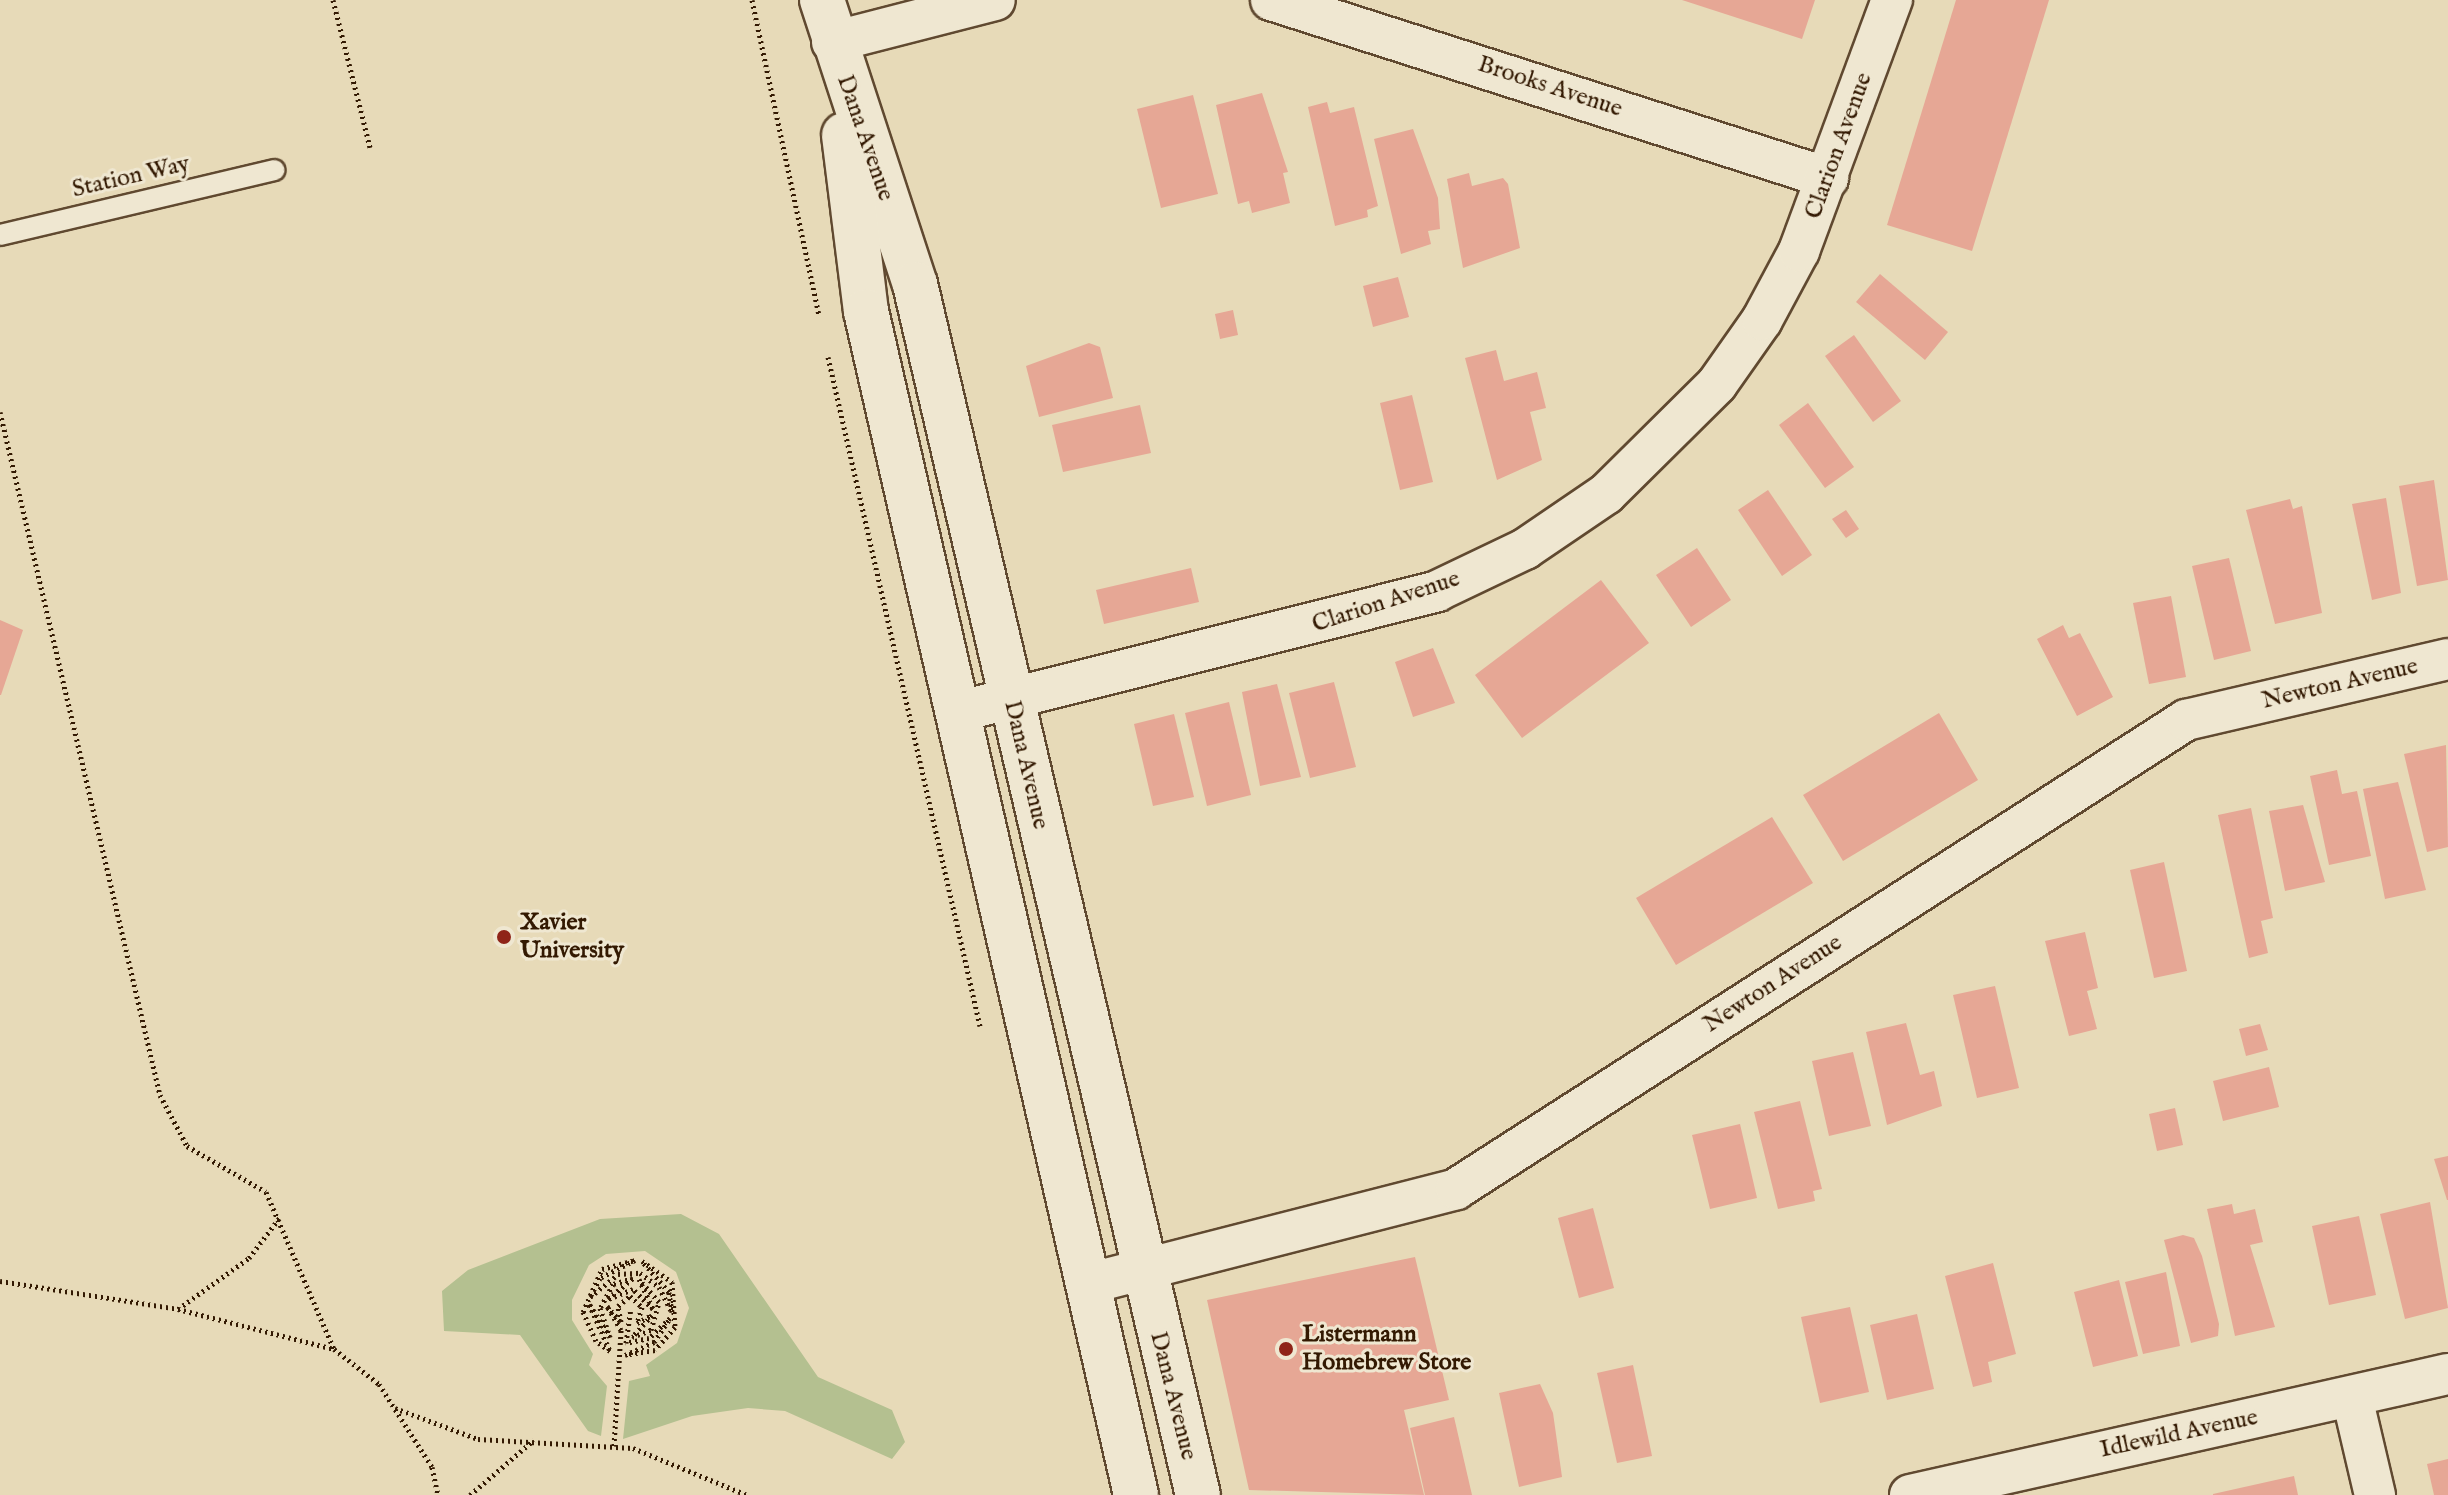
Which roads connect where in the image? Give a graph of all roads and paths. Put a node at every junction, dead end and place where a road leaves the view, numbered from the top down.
1 (333, 0) edge
2 (822, 0) edge
3 (995, 0) edge
4 (1271, 0) edge
5 (1892, 0) edge
6 (832, 42) junction
7 (370, 147) dead end
8 (274, 170) dead end
9 (1828, 178) junction
10 (0, 235) edge
11 (0, 412) edge
12 (2448, 659) edge
13 (1011, 699) junction
14 (957, 712) junction
15 (281, 1215) junction
16 (1142, 1270) junction
17 (0, 1281) edge
18 (1087, 1284) junction
19 (631, 1308) dead end
20 (178, 1309) junction
21 (334, 1349) junction
22 (2448, 1374) edge
23 (2352, 1397) junction
24 (395, 1407) junction
25 (534, 1440) junction
26 (614, 1446) junction
27 (438, 1495) edge
28 (470, 1495) edge
29 (747, 1495) edge
30 (1136, 1495) edge
31 (1198, 1495) edge
32 (1910, 1495) edge
33 (2375, 1495) edge

1 - 7 path
2 - 6 street, Dana Avenue
3 - 6 street
4 - 9 street, Brooks Avenue
5 - 9 street, Clarion Avenue
6 - 13 street, Dana Avenue
6 - 14 street, Dana Avenue
8 - 10 lane, Station Way
9 - 13 street, Clarion Avenue
11 - 15 path
12 - 16 street, Newton Avenue
13 - 14 street, Clarion Avenue
13 - 16 street, Dana Avenue
14 - 18 street, Dana Avenue
15 - 20 path
15 - 21 path
16 - 18 street, Newton Avenue
16 - 31 street, Dana Avenue
17 - 20 path
18 - 30 street, Dana Avenue
19 - 26 path
20 - 21 path
21 - 24 path
22 - 23 street, Idlewild Avenue
23 - 32 street, Idlewild Avenue
23 - 33 street
24 - 25 path
24 - 27 path
25 - 26 path
25 - 28 path
26 - 29 path

